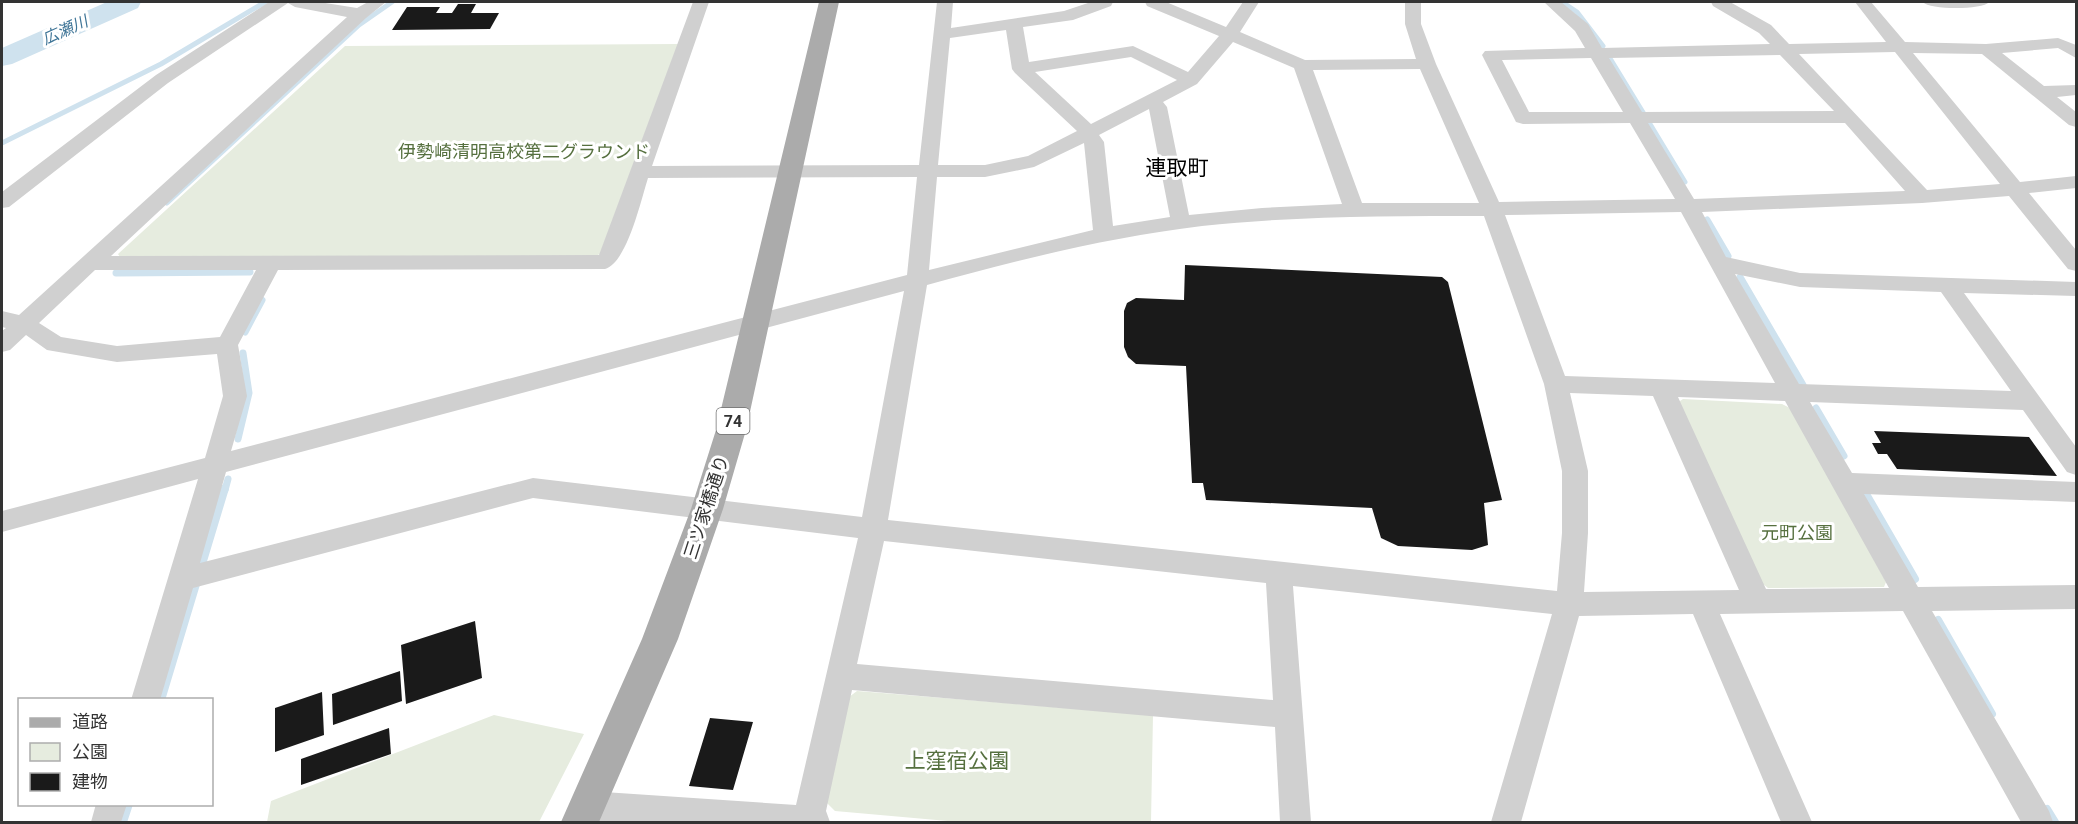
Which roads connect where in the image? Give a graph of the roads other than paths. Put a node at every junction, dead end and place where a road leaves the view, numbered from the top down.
1 (280, 2) edge
2 (295, 2) edge
3 (378, 2) edge
4 (701, 2) edge
5 (829, 2) edge
6 (945, 2) edge
7 (1105, 2) edge
8 (1153, 2) edge
9 (1251, 2) edge
10 (1413, 2) edge
11 (1552, 2) edge
12 (1719, 2) edge
13 (1863, 2) edge
14 (1930, 2) edge
15 (1981, 2) edge
16 (360, 14) junction
17 (1014, 24) junction
18 (942, 34) junction
19 (1230, 34) junction
20 (1900, 47) junction
21 (1785, 49) junction
22 (1986, 49) junction
23 (2076, 53) edge
24 (1596, 54) junction
25 (1427, 64) junction
26 (1302, 65) junction
27 (1021, 69) junction
28 (1191, 80) junction
29 (2076, 90) edge
30 (2041, 92) junction
31 (1151, 102) junction
32 (1850, 117) junction
33 (1635, 118) junction
34 (2076, 121) edge
35 (1090, 134) junction
36 (639, 172) junction
37 (790, 172) junction
38 (929, 172) junction
39 (2076, 182) edge
40 (2016, 189) junction
41 (1922, 197) junction
42 (2, 202) edge
43 (1688, 204) junction
44 (1492, 208) junction
45 (1354, 210) junction
46 (1182, 222) junction
47 (1104, 234) junction
48 (92, 263) junction
49 (1718, 263) junction
50 (270, 264) junction
51 (2076, 264) edge
52 (917, 279) junction
53 (1948, 286) junction
54 (2076, 289) edge
55 (756, 321) junction
56 (12, 322) edge
57 (2, 344) edge
58 (227, 345) junction
59 (1556, 384) junction
60 (1662, 388) junction
61 (1792, 394) junction
62 (2031, 401) junction
63 (215, 465) junction
64 (2076, 465) edge
65 (1844, 483) junction
66 (2076, 492) edge
67 (707, 509) junction
68 (2, 521) edge
69 (873, 529) junction
70 (1279, 573) junction
71 (182, 579) junction
72 (2076, 597) edge
73 (1910, 599) junction
74 (1758, 602) junction
75 (1569, 604) junction
76 (1702, 604) junction
77 (840, 676) junction
78 (145, 698) edge
79 (1288, 715) junction
80 (111, 806) edge
81 (584, 814) edge
82 (106, 822) edge
83 (808, 822) edge
84 (815, 822) edge
85 (1296, 822) edge
86 (1506, 822) edge
87 (1797, 822) edge
88 (2038, 822) edge

1 - 42 street
2 - 16 street
3 - 16 street
4 - 36 street
5 - 37 main road, 三ツ家橋通り / 74
6 - 18 street
7 - 17 street
8 - 19 street
9 - 19 street
10 - 25 street
11 - 24 street
12 - 21 street
13 - 20 street
14 - 15 street
16 - 48 street
17 - 18 street
17 - 27 street
18 - 38 street
19 - 26 street
19 - 28 street
20 - 21 street
20 - 22 street
20 - 40 street
21 - 24 street
21 - 32 street
22 - 23 street
22 - 30 street
24 - 33 street
24 - 33 street
25 - 26 street
25 - 44 street
26 - 45 street
27 - 28 street
27 - 35 street
28 - 31 street
29 - 30 street
30 - 34 street
31 - 35 street
31 - 46 street
32 - 33 street
32 - 41 street
33 - 43 street
35 - 38 street
35 - 47 street
36 - 37 street
36 - 50 street
37 - 38 street
37 - 55 main road, 三ツ家橋通り / 74
38 - 52 street
39 - 40 street
40 - 41 street
40 - 51 street
41 - 43 street
43 - 44 street
43 - 49 street
44 - 45 street
44 - 59 street
45 - 46 street
46 - 47 street
47 - 52 street
48 - 50 street
48 - 56 street
49 - 53 street
49 - 61 street
50 - 58 street
52 - 55 street
52 - 69 street
53 - 54 street
53 - 62 street
55 - 63 street
55 - 67 main road, 三ツ家橋通り / 74
56 - 57 street
56 - 58 street
58 - 63 street
59 - 60 street
59 - 75 street
60 - 61 street
60 - 74 street
61 - 62 street
61 - 65 street
62 - 64 street
63 - 68 street
63 - 71 street
65 - 66 street
65 - 73 street
67 - 69 street
67 - 71 street
67 - 81 main road, 三ツ家橋通り / 74
69 - 70 street
69 - 77 street
70 - 75 street
70 - 79 street
71 - 78 street
72 - 73 street
73 - 74 street
73 - 88 street
74 - 76 street
75 - 76 street
75 - 86 street
76 - 87 street
77 - 79 street
77 - 83 street
79 - 85 street
80 - 82 street
81 - 83 street
83 - 84 street

